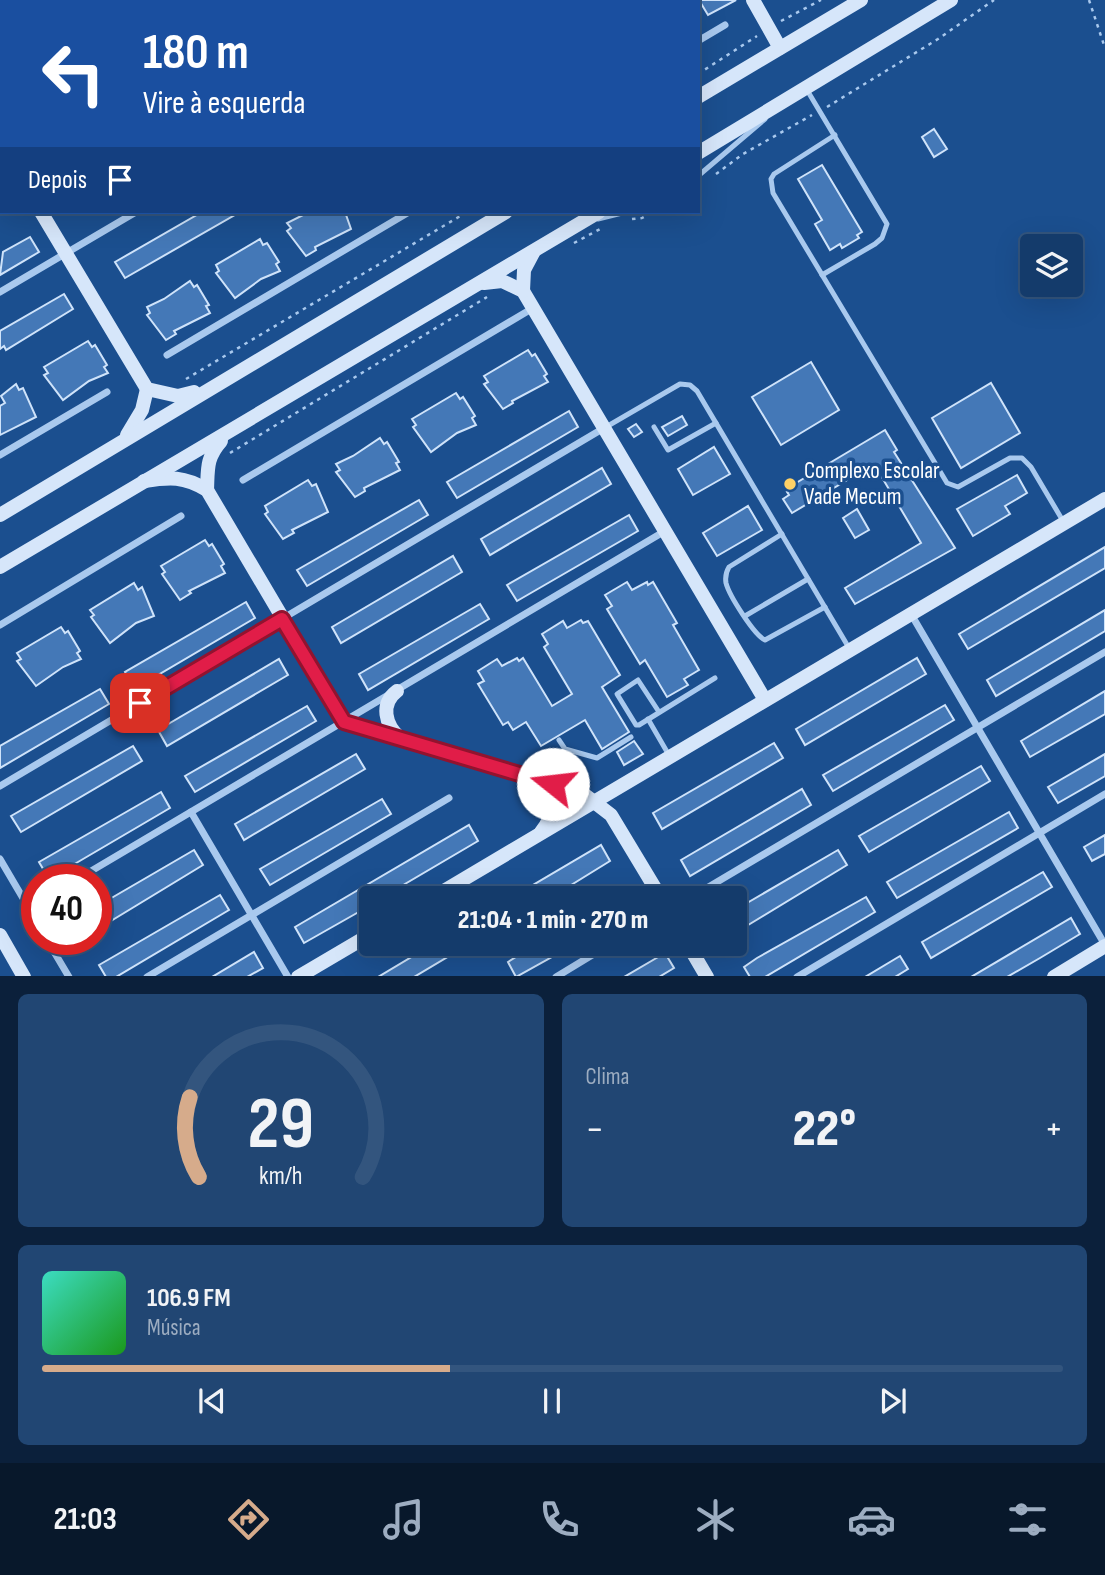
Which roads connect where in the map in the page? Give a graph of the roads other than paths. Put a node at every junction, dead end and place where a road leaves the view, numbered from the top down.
1 (752, 0) edge
2 (861, 0) edge
3 (951, 0) edge
4 (725, 25) dead end
5 (700, 40) edge
6 (780, 48) junction
7 (806, 89) junction
8 (700, 96) edge
9 (790, 99) junction
10 (835, 135) junction
11 (700, 152) edge
12 (700, 174) edge
13 (42, 214) edge
14 (133, 214) edge
15 (406, 214) edge
16 (596, 214) edge
17 (626, 215) edge
18 (494, 217) edge
19 (578, 225) junction
20 (535, 250) junction
21 (66, 253) junction
22 (821, 275) junction
23 (480, 283) junction
24 (523, 291) junction
25 (0, 292) edge
26 (533, 308) junction
27 (167, 355) dead end
28 (147, 389) junction
29 (206, 390) junction
30 (107, 392) dead end
31 (716, 423) junction
32 (654, 427) dead end
33 (604, 428) junction
34 (230, 429) junction
35 (121, 442) junction
36 (0, 456) edge
37 (243, 480) dead end
38 (144, 481) junction
39 (207, 491) junction
40 (1105, 499) edge
41 (0, 515) edge
42 (181, 516) dead end
43 (1065, 523) junction
44 (665, 531) junction
45 (782, 534) junction
46 (0, 567) edge
47 (808, 579) junction
48 (825, 607) junction
49 (910, 614) junction
50 (745, 616) junction
51 (282, 619) junction
52 (0, 625) edge
53 (850, 650) junction
54 (1105, 652) edge
55 (715, 678) dead end
56 (397, 691) junction
57 (765, 700) junction
58 (659, 712) junction
59 (648, 719) junction
60 (344, 722) junction
61 (978, 727) junction
62 (631, 737) dead end
63 (400, 738) junction
64 (559, 740) dead end
65 (565, 749) junction
66 (670, 757) junction
67 (531, 777) junction
68 (553, 784) junction
69 (0, 786) edge
70 (1105, 794) edge
71 (449, 798) dead end
72 (596, 801) junction
73 (191, 812) junction
74 (540, 833) junction
75 (1040, 833) junction
76 (0, 859) edge
77 (103, 864) edge
78 (452, 886) edge
79 (654, 886) edge
80 (710, 886) edge
81 (21, 895) edge
82 (251, 915) junction
83 (0, 935) edge
84 (359, 941) edge
85 (1105, 945) edge
86 (56, 955) edge
87 (590, 956) edge
88 (695, 956) edge
89 (24, 976) edge
90 (69, 976) edge
91 (146, 976) edge
92 (288, 976) edge
93 (298, 976) edge
94 (556, 976) edge
95 (707, 976) edge
96 (797, 976) edge
97 (1054, 976) edge

1 - 6 street
2 - 6 street
3 - 7 street
4 - 5 street
6 - 8 street
7 - 9 street
7 - 10 lane
9 - 11 street
9 - 12 lane
10 - 22 lane
10 - 22 lane
13 - 21 street
14 - 21 street
15 - 27 street
16 - 19 street
17 - 19 lane
18 - 29 street
19 - 20 street
20 - 23 street
20 - 24 street
21 - 25 street
21 - 28 street
22 - 43 lane
23 - 24 street
23 - 34 street
24 - 26 street
26 - 33 street
26 - 37 street
28 - 29 street
28 - 35 street
29 - 35 street
30 - 36 street
31 - 32 lane
31 - 33 lane
31 - 45 lane
33 - 44 street
33 - 51 street
34 - 38 street
34 - 39 street
35 - 41 street
38 - 39 street
38 - 46 street
39 - 51 street
40 - 43 street
42 - 52 street
43 - 49 street
44 - 56 street
44 - 57 street
45 - 47 lane
45 - 50 lane
47 - 48 lane
47 - 50 lane
48 - 50 lane
48 - 53 lane
49 - 53 street
49 - 61 street
51 - 60 street
51 - 69 street
53 - 57 street
54 - 61 street
55 - 58 lane
56 - 60 street
56 - 63 street
57 - 66 street
58 - 59 lane
58 - 59 lane
59 - 66 lane
60 - 63 street
60 - 73 street
61 - 75 street
61 - 80 street
62 - 65 lane
63 - 67 street
64 - 65 lane
65 - 68 lane
66 - 72 street
67 - 68 street
67 - 74 street
68 - 72 street
70 - 75 street
71 - 82 street
72 - 74 street
72 - 79 street
73 - 77 street
73 - 82 street
74 - 78 street
75 - 85 street
75 - 96 street
76 - 81 street
82 - 91 street
82 - 92 street
83 - 89 street
84 - 93 street
85 - 97 street
86 - 90 street
87 - 94 street
88 - 95 street

